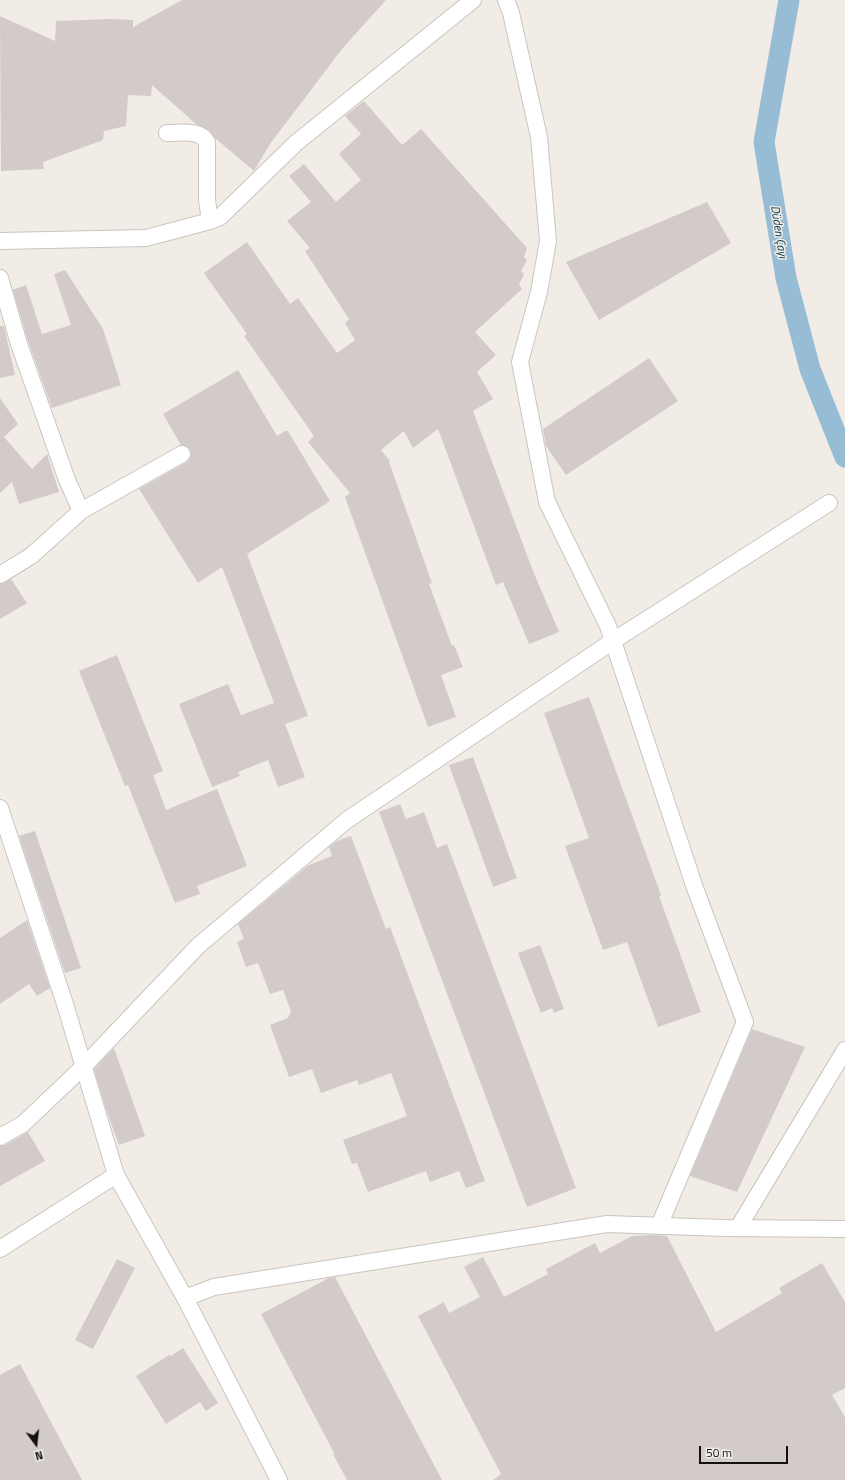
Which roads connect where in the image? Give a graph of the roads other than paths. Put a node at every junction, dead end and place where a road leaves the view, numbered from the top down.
1 (473, 0) edge
2 (506, 0) edge
3 (167, 133) dead end
4 (210, 221) junction
5 (0, 241) edge
6 (0, 278) edge
7 (182, 454) dead end
8 (829, 503) dead end
9 (81, 511) junction
10 (0, 575) edge
11 (613, 641) junction
12 (0, 808) edge
13 (845, 1050) edge
14 (83, 1067) junction
15 (0, 1137) edge
16 (116, 1175) junction
17 (659, 1226) junction
18 (738, 1228) junction
19 (845, 1229) edge
20 (0, 1249) edge
21 (185, 1298) junction
22 (279, 1480) edge

1 - 4 street
2 - 11 street
3 - 4 street
4 - 5 street
6 - 9 street
7 - 9 street
8 - 11 street
9 - 10 street
11 - 14 street
11 - 17 street
12 - 14 street
13 - 18 street
14 - 15 street
14 - 16 street
16 - 20 street
16 - 21 street
17 - 18 street
17 - 21 street
18 - 19 street
21 - 22 street

